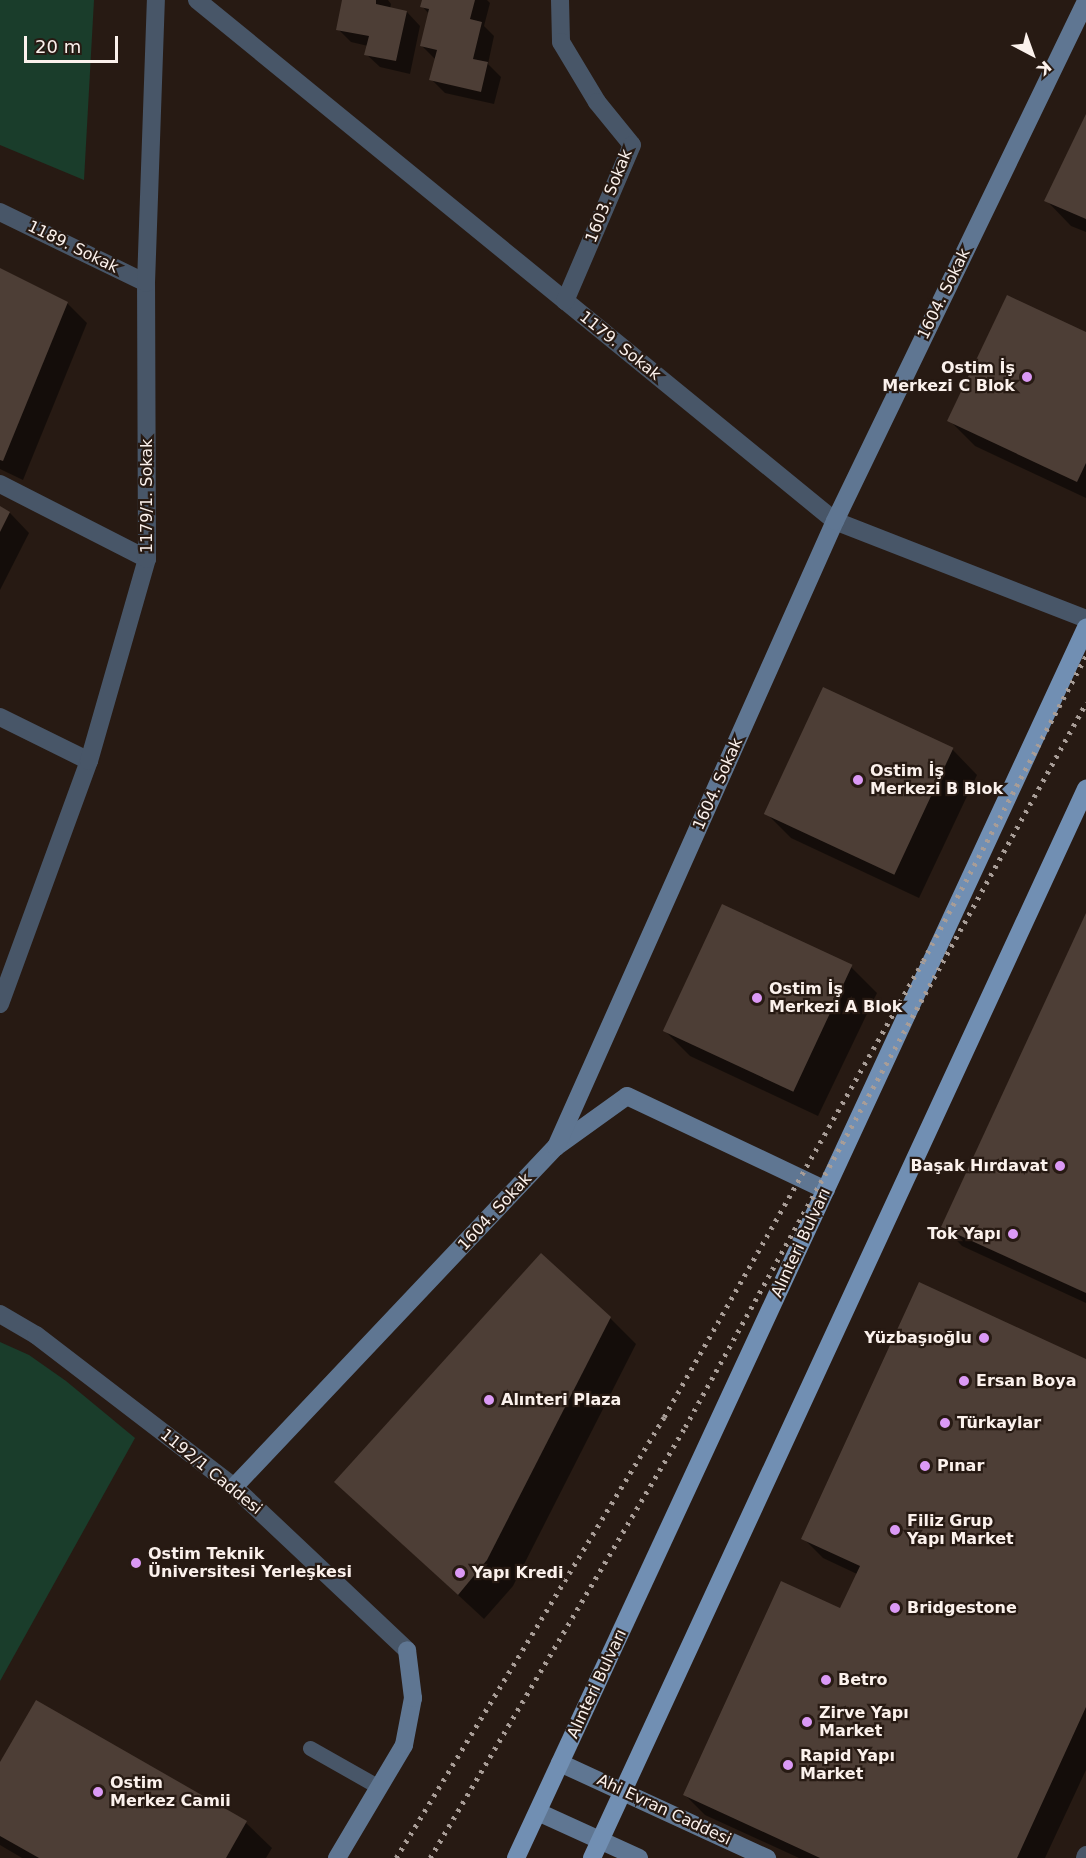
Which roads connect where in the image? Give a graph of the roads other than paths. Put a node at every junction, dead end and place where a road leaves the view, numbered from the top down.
1 (156, 0) edge
2 (197, 0) edge
3 (560, 0) edge
4 (1086, 2) edge
5 (0, 212) edge
6 (146, 282) junction
7 (565, 301) junction
8 (0, 484) edge
9 (835, 521) junction
10 (147, 560) junction
11 (1086, 619) edge
12 (1086, 628) edge
13 (0, 717) edge
14 (89, 761) junction
15 (1086, 789) edge
16 (2, 993) edge
17 (556, 1148) junction
18 (826, 1190) junction
19 (0, 1314) edge
20 (234, 1487) junction
21 (310, 1748) dead end
22 (560, 1763) junction
23 (379, 1786) junction
24 (623, 1792) junction
25 (538, 1812) junction
26 (600, 1840) junction
27 (337, 1858) edge
28 (516, 1858) edge
29 (592, 1858) edge
30 (639, 1858) edge
31 (767, 1858) edge

1 - 6 street, 1179/1. Sokak
2 - 7 street, 1179. Sokak
3 - 7 street, 1603. Sokak
4 - 9 street, 1604. Sokak
5 - 6 street, 1189. Sokak
6 - 10 street, 1179/1. Sokak
7 - 9 street, 1179. Sokak
8 - 10 street
9 - 11 street, 1179. Sokak
9 - 17 street, 1604. Sokak
10 - 14 street, 1179/1. Sokak
12 - 18 main road, Alınteri Bulvarı
13 - 14 street
14 - 16 street, 1179/1. Sokak
15 - 24 main road
17 - 18 street
17 - 20 street, 1604. Sokak
18 - 22 main road, Alınteri Bulvarı
19 - 20 street, 1192/1 Caddesi
20 - 23 street, 1192/1 Caddesi
21 - 23 lane
22 - 24 street, Ahi Evran Caddesi
22 - 25 main road, Alınteri Bulvarı
23 - 27 street
24 - 26 main road
24 - 31 street, Ahi Evran Caddesi
25 - 26 street
25 - 28 main road, Alınteri Bulvarı
26 - 29 main road
26 - 30 street

